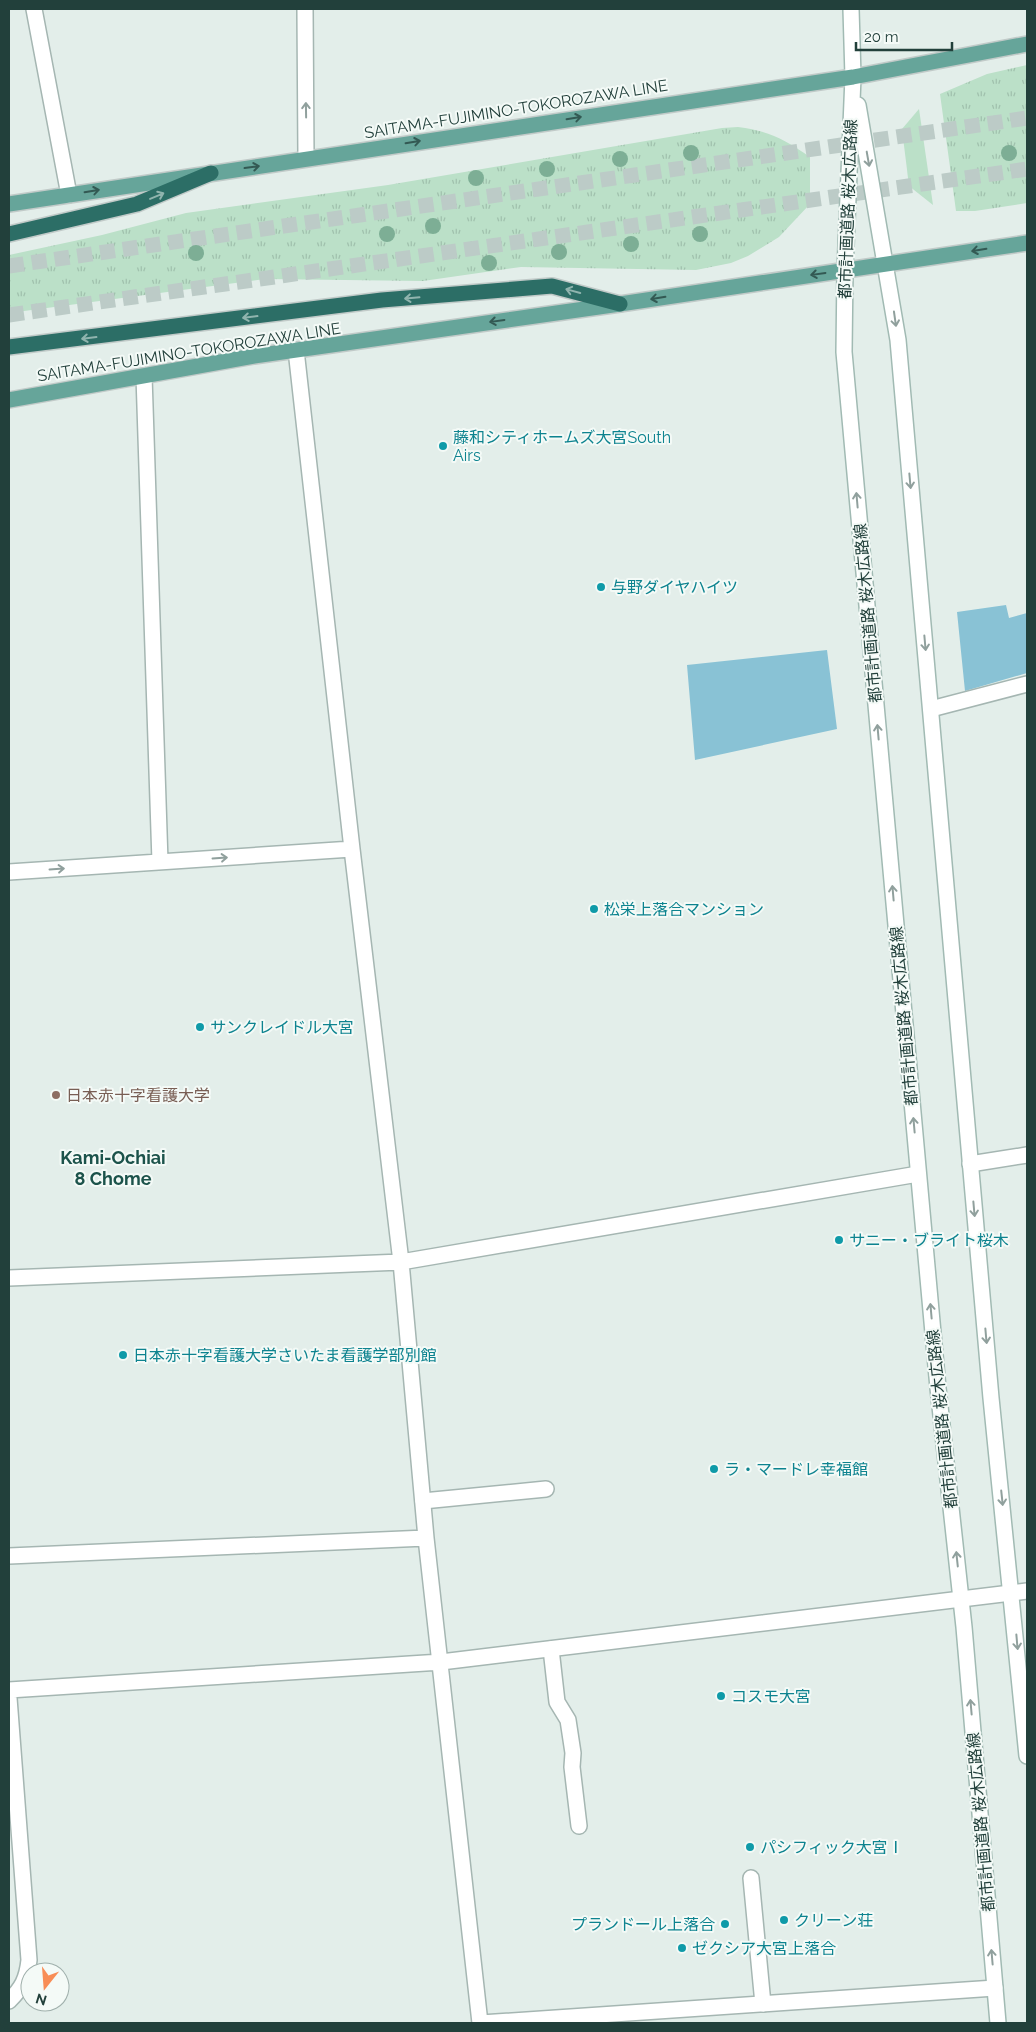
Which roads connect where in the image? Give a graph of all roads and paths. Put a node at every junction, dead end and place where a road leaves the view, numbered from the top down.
1 (34, 9) edge
2 (305, 9) edge
3 (851, 9) edge
4 (1027, 44) edge
5 (853, 77) junction
6 (306, 158) junction
7 (211, 173) junction
8 (69, 195) junction
9 (9, 204) edge
10 (9, 234) edge
11 (1027, 243) edge
12 (886, 264) junction
13 (845, 270) junction
14 (620, 304) junction
15 (9, 347) edge
16 (296, 350) junction
17 (144, 376) junction
18 (9, 400) edge
19 (1027, 684) edge
20 (930, 709) junction
21 (352, 849) junction
22 (160, 862) junction
23 (9, 872) edge
24 (1027, 1155) edge
25 (970, 1164) junction
26 (918, 1174) junction
27 (401, 1262) junction
28 (9, 1278) edge
29 (546, 1489) dead end
30 (423, 1501) junction
31 (426, 1538) junction
32 (9, 1556) edge
33 (1020, 1592) edge
34 (961, 1599) junction
35 (551, 1649) junction
36 (441, 1662) junction
37 (9, 1690) edge
38 (9, 1698) edge
39 (1027, 1756) edge
40 (579, 1826) dead end
41 (751, 1878) dead end
42 (995, 1988) junction
43 (9, 2001) edge
44 (763, 2004) junction
45 (480, 2023) edge
46 (998, 2023) edge

1 - 8 street
6 -> 2 street
3 - 5 street
4 - 5 main road, SAITAMA-FUJIMINO-TOKOROZAWA LINE
6 -> 5 main road, SAITAMA-FUJIMINO-TOKOROZAWA LINE
5 -> 12 street, 都市計画道路 桜木広路線
5 - 13 street, 都市計画道路 桜木広路線
7 -> 6 main road, SAITAMA-FUJIMINO-TOKOROZAWA LINE
8 -> 7 main road, SAITAMA-FUJIMINO-TOKOROZAWA LINE
10 -> 7 highway
8 - 9 main road, SAITAMA-FUJIMINO-TOKOROZAWA LINE
11 -> 12 main road, SAITAMA-FUJIMINO-TOKOROZAWA LINE
12 - 13 main road, SAITAMA-FUJIMINO-TOKOROZAWA LINE
12 -> 20 street, 都市計画道路 桜木広路線
13 -> 14 main road, SAITAMA-FUJIMINO-TOKOROZAWA LINE
26 -> 13 street, 都市計画道路 桜木広路線
14 -> 15 highway
14 -> 16 main road, SAITAMA-FUJIMINO-TOKOROZAWA LINE
16 - 17 main road, SAITAMA-FUJIMINO-TOKOROZAWA LINE
16 - 21 street
17 - 18 main road, SAITAMA-FUJIMINO-TOKOROZAWA LINE
17 - 22 street
19 - 20 street
20 - 25 street, 都市計画道路 桜木広路線
22 -> 21 street
21 - 27 street
23 -> 22 street
24 - 25 street
25 -> 33 street, 都市計画道路 桜木広路線
26 - 27 street
34 -> 26 street, 都市計画道路 桜木広路線
27 - 28 street
27 - 30 street
29 - 30 street
30 - 31 street
31 - 32 street
31 - 36 street
33 - 34 street
33 -> 39 street, 都市計画道路 桜木広路線
34 - 35 street
42 -> 34 street, 都市計画道路 桜木広路線
35 - 36 street
35 - 40 street
36 - 37 street
36 - 45 street
38 - 43 street
41 - 44 street
42 - 44 street
42 - 46 street, 都市計画道路 桜木広路線
44 - 45 street

